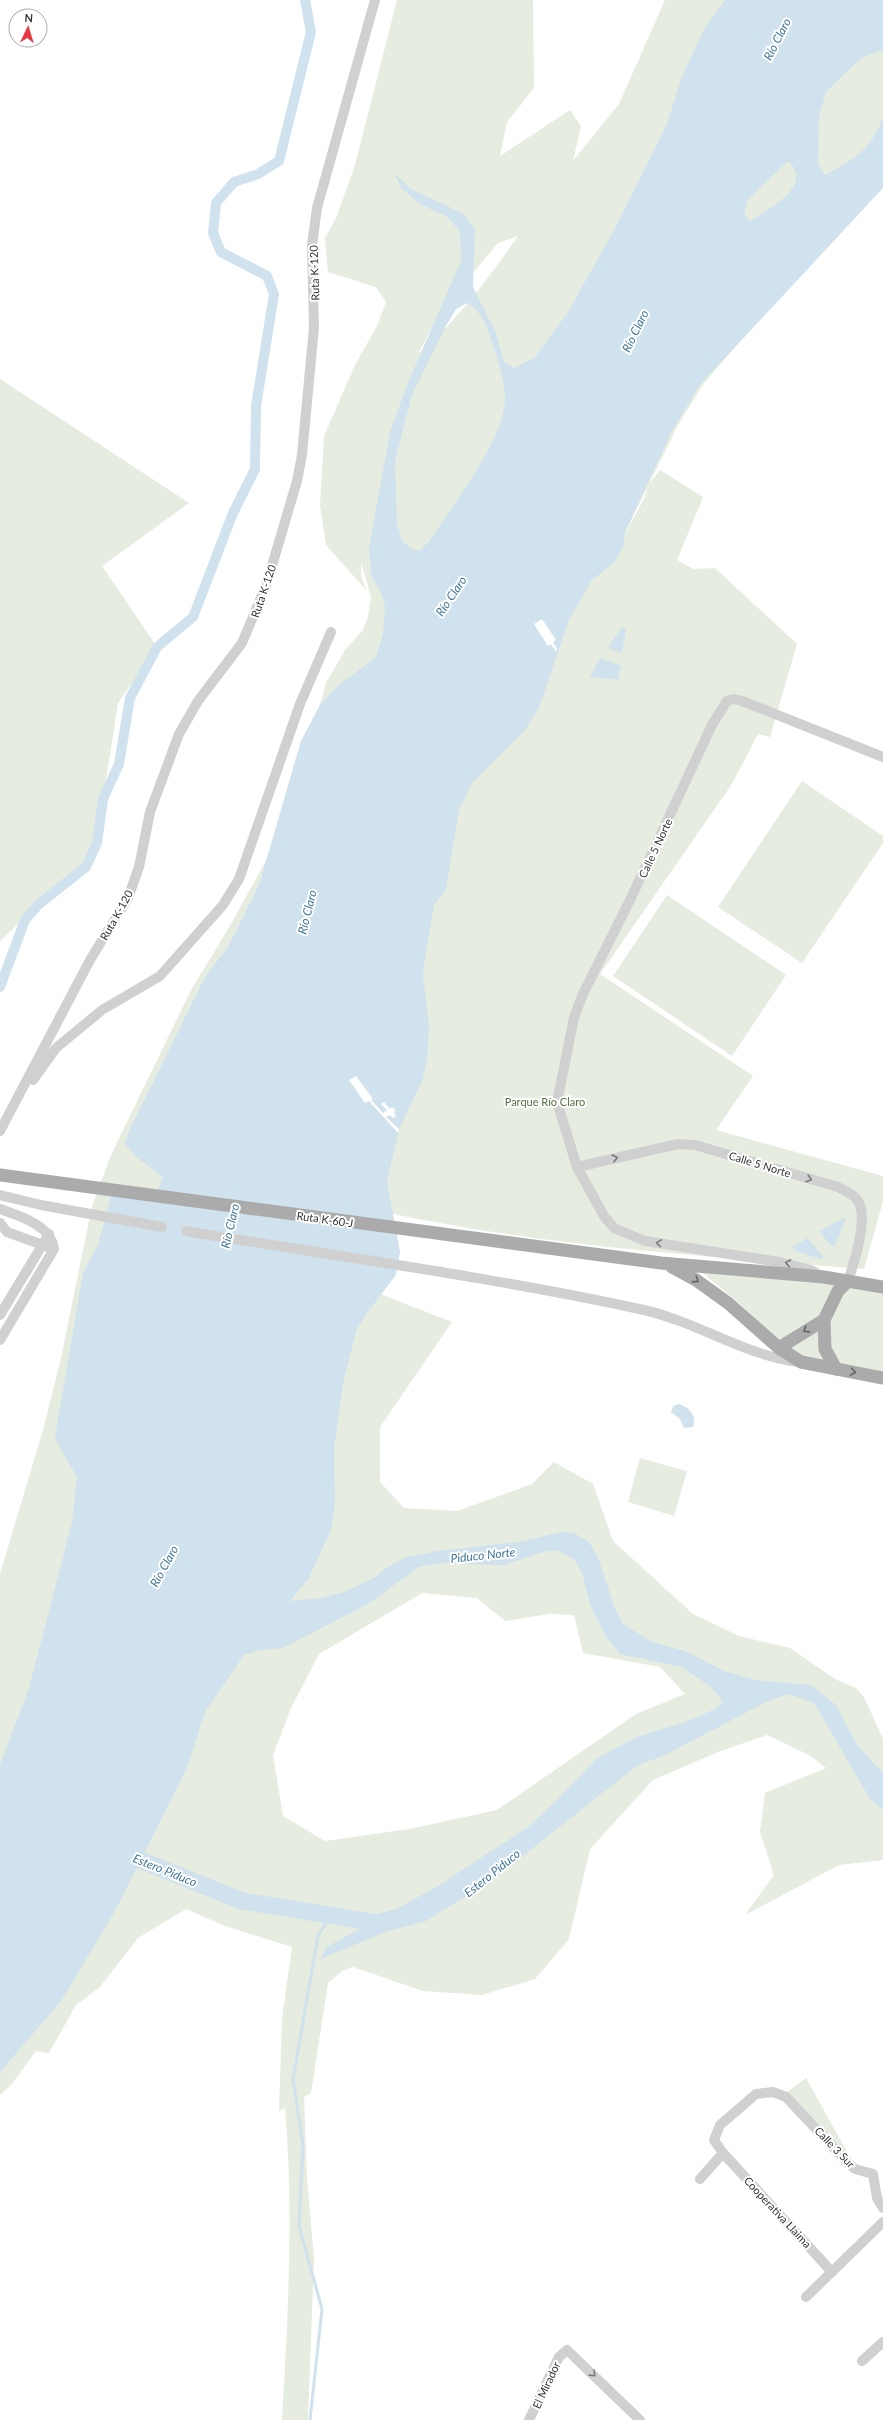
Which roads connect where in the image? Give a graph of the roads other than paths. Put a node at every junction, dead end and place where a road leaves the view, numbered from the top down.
1 (375, 0) edge
2 (331, 632) dead end
3 (883, 757) edge
4 (12, 1109) junction
5 (0, 1131) edge
6 (577, 1167) junction
7 (0, 1176) edge
8 (0, 1195) edge
9 (0, 1209) edge
10 (0, 1224) edge
11 (162, 1227) dead end
12 (186, 1231) dead end
13 (49, 1234) junction
14 (43, 1245) junction
15 (54, 1249) junction
16 (655, 1262) junction
17 (824, 1276) junction
18 (848, 1281) junction
19 (883, 1287) edge
20 (0, 1315) edge
21 (824, 1320) junction
22 (0, 1340) edge
23 (779, 1348) junction
24 (761, 1353) junction
25 (801, 1362) junction
26 (836, 1369) junction
27 (883, 1378) edge
28 (773, 2092) joint
29 (723, 2153) junction
30 (878, 2174) edge
31 (700, 2179) dead end
32 (883, 2208) edge
33 (883, 2222) edge
34 (832, 2272) junction
35 (806, 2297) dead end
36 (883, 2342) edge
37 (862, 2362) dead end
38 (529, 2420) edge
39 (640, 2420) edge

1 - 4 street, Ruta K-120
2 - 4 street
3 - 6 street, Calle 5 Norte
4 - 5 street, Ruta K-120
17 -> 6 street
6 -> 18 street, Calle 5 Norte
7 - 16 main road, Ruta K-60-J
8 - 11 street
9 - 13 street
10 - 14 street
12 - 24 street
13 - 14 street
13 - 15 street
14 - 15 street
14 - 20 street
15 - 22 street
16 - 17 main road
16 -> 23 main road
17 - 18 main road
18 - 19 main road
18 - 21 main road
21 -> 23 main road
21 - 26 main road
23 - 24 street
23 - 25 main road
24 - 25 street
25 - 26 main road
26 -> 27 main road
28 - 29 street, Cooperativa Llaima
28 - 30 street, Calle 3 Sur
29 - 31 street
29 - 34 street, Cooperativa Llaima
30 - 32 street, Calle 3 Sur
33 - 34 street
34 - 35 street
36 - 37 street
38 -> 39 street, El Mirador

